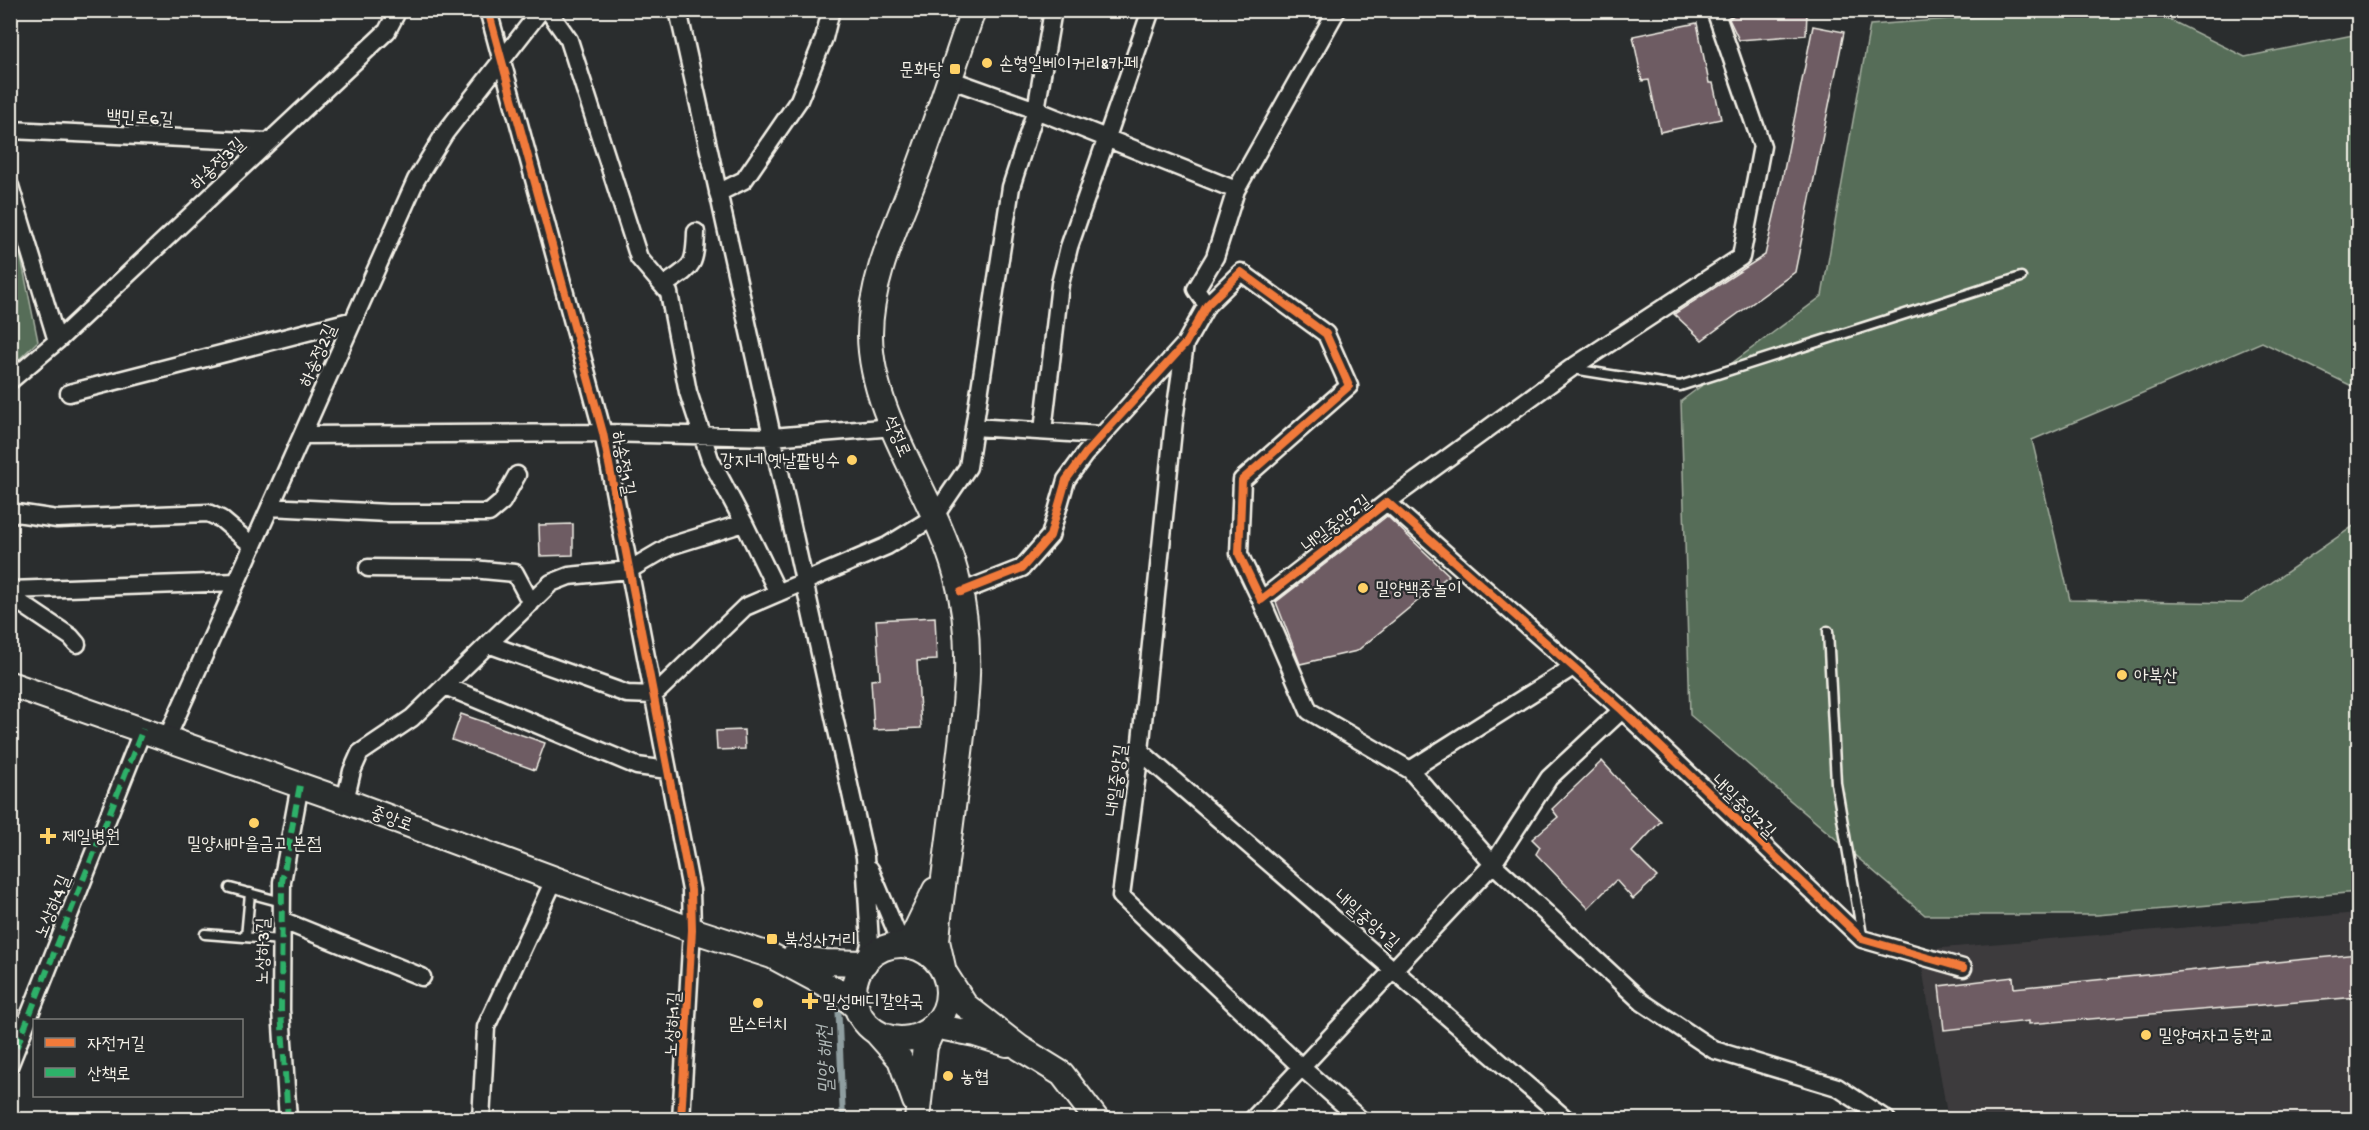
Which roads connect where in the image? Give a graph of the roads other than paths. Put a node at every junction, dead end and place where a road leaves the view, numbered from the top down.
1 (398, 10) edge
2 (488, 10) edge
3 (541, 10) edge
4 (548, 10) edge
5 (678, 10) edge
6 (831, 10) edge
7 (973, 10) edge
8 (1053, 10) edge
9 (1151, 10) edge
10 (1337, 10) edge
11 (1724, 10) edge
12 (501, 60) junction
13 (950, 79) junction
14 (1036, 110) junction
15 (10, 130) edge
16 (1107, 138) junction
17 (268, 142) junction
18 (10, 186) edge
19 (1236, 190) junction
20 (718, 193) junction
21 (696, 231) dead end
22 (2021, 277) dead end
23 (663, 286) junction
24 (1208, 305) junction
25 (354, 320) junction
26 (57, 341) junction
27 (1185, 344) junction
28 (1570, 369) junction
29 (10, 381) edge
30 (69, 393) dead end
31 (894, 427) junction
32 (974, 427) junction
33 (1044, 431) junction
34 (603, 433) junction
35 (303, 435) junction
36 (703, 435) junction
37 (1101, 435) junction
38 (772, 437) junction
39 (517, 475) dead end
40 (1388, 502) junction
41 (270, 507) junction
42 (10, 512) edge
43 (933, 517) junction
44 (744, 523) junction
45 (253, 546) junction
46 (368, 568) dead end
47 (629, 570) junction
48 (237, 582) junction
49 (804, 582) junction
50 (10, 590) edge
51 (961, 592) junction
52 (778, 593) junction
53 (10, 596) edge
54 (1261, 600) junction
55 (531, 603) junction
56 (1828, 631) dead end
57 (77, 644) dead end
58 (488, 644) junction
59 (1573, 667) junction
60 (10, 684) edge
61 (445, 686) junction
62 (654, 695) junction
63 (1622, 710) junction
64 (143, 729) junction
65 (168, 738) junction
66 (1140, 751) junction
67 (668, 770) junction
68 (1410, 770) junction
69 (300, 785) junction
70 (345, 801) junction
71 (865, 857) junction
72 (1493, 864) junction
73 (945, 868) junction
74 (555, 878) junction
75 (230, 888) dead end
76 (250, 893) junction
77 (282, 902) junction
78 (281, 920) junction
79 (692, 930) junction
80 (205, 934) dead end
81 (246, 937) junction
82 (1862, 939) junction
83 (281, 940) junction
84 (908, 946) junction
85 (772, 956) junction
86 (865, 963) junction
87 (1394, 968) junction
88 (1963, 968) dead end
89 (944, 972) junction
90 (422, 977) dead end
91 (857, 1008) junction
92 (934, 1026) junction
93 (877, 1033) junction
94 (1020, 1048) junction
95 (10, 1064) edge
96 (1300, 1066) junction
97 (917, 1114) edge
98 (288, 1119) edge
99 (481, 1119) edge
100 (681, 1119) edge
101 (1097, 1119) edge
102 (1252, 1119) edge
103 (1360, 1119) edge
104 (1567, 1119) edge
105 (1887, 1119) edge

1 - 17 street, 하송정3길
2 - 12 street, 하송정1길
3 - 12 street, 하송정2길
4 - 23 street
5 - 20 street
6 - 20 street
7 - 13 street, 석정로
8 - 14 street
9 - 16 street
10 - 19 street
11 - 28 street
12 - 25 street, 하송정2길
12 - 34 street, 하송정1길
13 - 14 street
13 - 31 street, 석정로
14 - 16 street
14 - 32 street
15 - 17 street, 백민로6길
16 - 19 street
16 - 33 street
17 - 26 street, 하송정3길
18 - 26 street
19 - 24 street
20 - 38 street
21 - 23 street
22 - 28 lane
23 - 36 street
24 - 27 street
24 - 54 street
25 - 30 street
25 - 35 street, 하송정2길
26 - 29 street, 하송정3길
27 - 37 street
27 - 66 street, 내일중앙길
28 - 40 street
31 - 38 street
31 - 43 street, 석정로
32 - 33 street
32 - 43 street
33 - 37 street
34 - 35 street
34 - 36 street
34 - 47 street, 하송정1길
35 - 41 street, 하송정2길
36 - 38 street
36 - 44 street
37 - 51 street
38 - 49 street
39 - 41 street
40 - 54 street, 내일중앙2길
40 - 59 street, 내일중앙2길
41 - 45 street, 하송정2길
42 - 45 street
43 - 49 street
43 - 51 street, 석정로
44 - 47 street
44 - 52 street
45 - 48 street, 하송정2길
46 - 55 street
47 - 55 street
47 - 62 street, 하송정1길
48 - 50 street
48 - 65 street, 하송정2길
49 - 52 street
49 - 71 street
51 - 73 street, 석정로
52 - 62 street
53 - 57 street
54 - 68 street
55 - 58 street
56 - 82 lane
58 - 61 street
58 - 62 street
59 - 63 street, 내일중앙2길
59 - 68 street
60 - 64 street, 중앙로
61 - 67 street
61 - 70 street
62 - 67 street, 하송정1길
63 - 72 street
63 - 82 street, 내일중앙2길
64 - 65 street, 중앙로
64 - 95 street, 노상하4길
65 - 69 street, 중앙로
66 - 87 street, 내일중앙1길
66 - 96 street, 내일중앙길
67 - 79 street, 하송정1길
68 - 72 street
69 - 70 street, 중앙로
69 - 77 street, 노상하3길
70 - 74 street, 중앙로
71 - 84 street
71 - 86 street
72 - 87 street
72 - 105 street
73 - 84 street
73 - 89 street, 석정로
74 - 79 street, 중앙로
74 - 99 street
75 - 76 lane
76 - 77 lane
76 - 81 lane
77 - 78 street, 노상하3길
78 - 83 street, 노상하3길
78 - 90 street
79 - 85 street, 중앙로
79 - 100 street, 노상하1길
80 - 81 lane
81 - 83 lane
82 - 88 street
83 - 98 street, 노상하3길
84 - 86 street
84 - 89 street
85 - 86 street
85 - 91 street
86 - 91 street
87 - 96 street
87 - 104 street, 내일중앙1길
89 - 92 street
89 - 94 street
91 - 93 street
92 - 93 street
92 - 94 street
92 - 97 street
93 - 97 street
94 - 101 street
96 - 102 street
96 - 103 street, 내일중앙길

